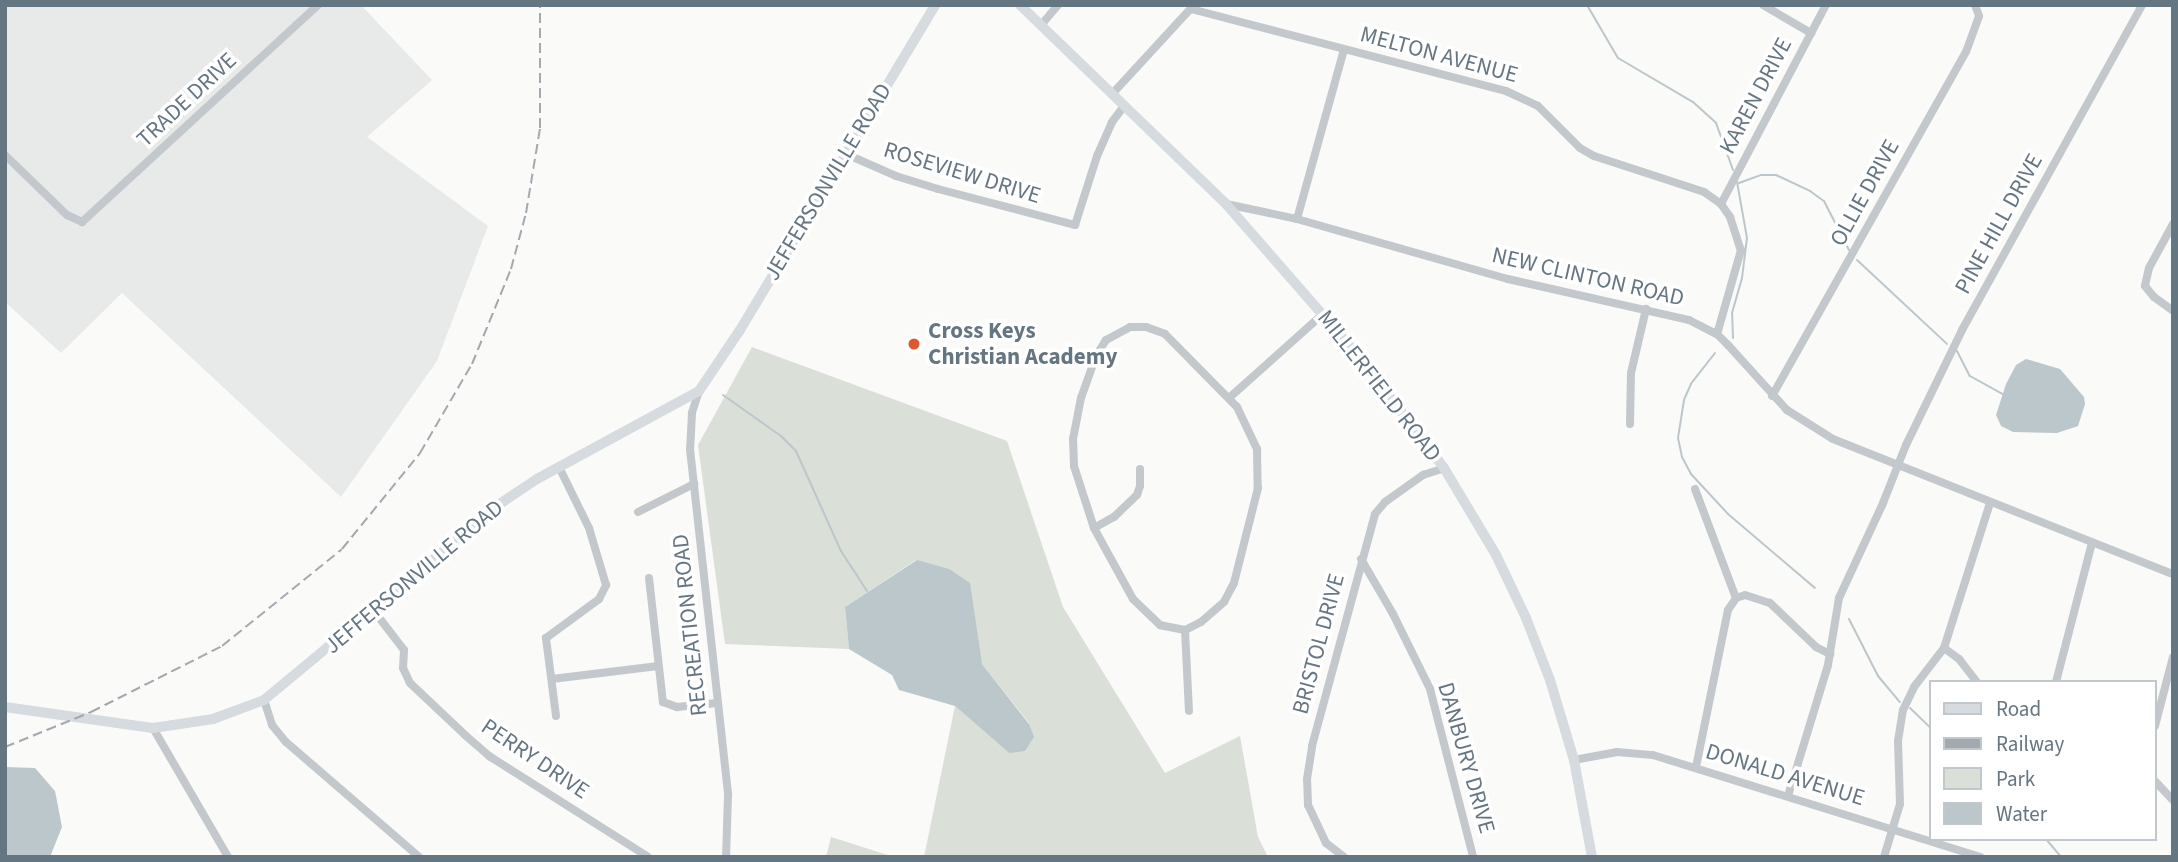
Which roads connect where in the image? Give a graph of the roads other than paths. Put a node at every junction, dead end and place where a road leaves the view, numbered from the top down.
1 (318, 5) edge
2 (935, 5) edge
3 (1020, 5) edge
4 (1058, 5) edge
5 (1763, 5) edge
6 (1826, 5) edge
7 (1975, 5) edge
8 (2142, 5) edge
9 (1192, 7) edge
10 (1042, 24) junction
11 (1811, 33) junction
12 (1344, 49) junction
13 (1113, 93) junction
14 (1125, 105) junction
15 (846, 154) junction
16 (5, 155) edge
17 (1226, 204) junction
18 (1721, 205) junction
19 (1297, 219) junction
20 (2173, 224) edge
21 (1646, 309) junction
22 (2173, 311) edge
23 (1323, 314) junction
24 (1717, 334) junction
25 (699, 391) junction
26 (1772, 396) junction
27 (1229, 398) junction
28 (1630, 424) dead end
29 (1898, 466) junction
30 (1444, 467) junction
31 (560, 469) junction
32 (1140, 469) dead end
33 (694, 484) junction
34 (1695, 489) dead end
35 (1990, 503) junction
36 (638, 512) dead end
37 (1094, 528) junction
38 (2092, 543) junction
39 (1361, 559) junction
40 (2173, 574) edge
41 (649, 578) dead end
42 (1736, 598) junction
43 (374, 611) junction
44 (1185, 630) junction
45 (1944, 648) junction
46 (1830, 654) junction
47 (2173, 657) edge
48 (658, 666) junction
49 (552, 679) junction
50 (1975, 680) edge
51 (2057, 680) edge
52 (2170, 683) edge
53 (264, 700) junction
54 (717, 702) junction
55 (5, 707) edge
56 (1189, 711) dead end
57 (556, 716) dead end
58 (2157, 720) edge
59 (153, 727) junction
60 (1574, 760) junction
61 (1696, 767) junction
62 (2157, 783) edge
63 (1788, 796) junction
64 (2171, 799) edge
65 (1893, 828) junction
66 (1930, 840) edge
67 (1933, 841) edge
68 (228, 857) edge
69 (419, 857) edge
70 (648, 857) edge
71 (726, 857) edge
72 (1344, 857) edge
73 (1473, 857) edge
74 (1592, 857) edge
75 (1884, 857) edge
76 (1982, 857) edge

1 - 16 street, TRADE DRIVE
2 - 15 main road, JEFFERSONVILLE ROAD
3 - 10 main road, MILLERFIELD ROAD
4 - 10 street
5 - 11 street
6 - 11 street, KAREN DRIVE
7 - 26 street, OLLIE DRIVE
8 - 29 street, PINE HILL DRIVE
9 - 12 street, MELTON AVENUE
9 - 13 street
10 - 13 main road, MILLERFIELD ROAD
11 - 18 street, KAREN DRIVE
12 - 18 street, MELTON AVENUE
12 - 19 street
13 - 14 main road, MILLERFIELD ROAD
14 - 15 street, ROSEVIEW DRIVE
14 - 17 main road, MILLERFIELD ROAD
15 - 25 main road, JEFFERSONVILLE ROAD
17 - 19 street, NEW CLINTON ROAD
17 - 23 main road, MILLERFIELD ROAD
18 - 24 street, MELTON AVENUE
19 - 21 street, NEW CLINTON ROAD
20 - 22 street
21 - 24 street, NEW CLINTON ROAD
21 - 28 street
23 - 27 street
23 - 30 main road, MILLERFIELD ROAD
24 - 26 street, NEW CLINTON ROAD
25 - 31 main road, JEFFERSONVILLE ROAD
25 - 33 street, RECREATION ROAD
26 - 29 street, NEW CLINTON ROAD
27 - 37 street
27 - 44 street
29 - 35 street, NEW CLINTON ROAD
29 - 46 street, PINE HILL DRIVE
30 - 39 street, BRISTOL DRIVE
30 - 60 main road, MILLERFIELD ROAD
31 - 43 main road, JEFFERSONVILLE ROAD
31 - 49 street
32 - 37 street
33 - 36 street
33 - 54 street, RECREATION ROAD
34 - 42 street
35 - 38 street, NEW CLINTON ROAD
35 - 45 street
37 - 44 street
38 - 40 street, NEW CLINTON ROAD
38 - 51 street
39 - 72 street, BRISTOL DRIVE
39 - 73 street, DANBURY DRIVE
41 - 48 street
42 - 46 street
42 - 61 street
43 - 53 main road, JEFFERSONVILLE ROAD
43 - 70 street, PERRY DRIVE
44 - 56 street
45 - 50 street
45 - 65 street
46 - 63 street, PINE HILL DRIVE
47 - 52 street
48 - 49 street
48 - 54 street
49 - 57 street
52 - 58 street
53 - 59 main road, JEFFERSONVILLE ROAD
53 - 69 street
54 - 71 street, RECREATION ROAD
55 - 59 main road, JEFFERSONVILLE ROAD
59 - 68 street
60 - 61 street, DONALD AVENUE
60 - 74 main road, MILLERFIELD ROAD
61 - 63 street, DONALD AVENUE
62 - 64 street
63 - 65 street, DONALD AVENUE
65 - 66 street, DONALD AVENUE
65 - 75 street
67 - 76 street, DONALD AVENUE

